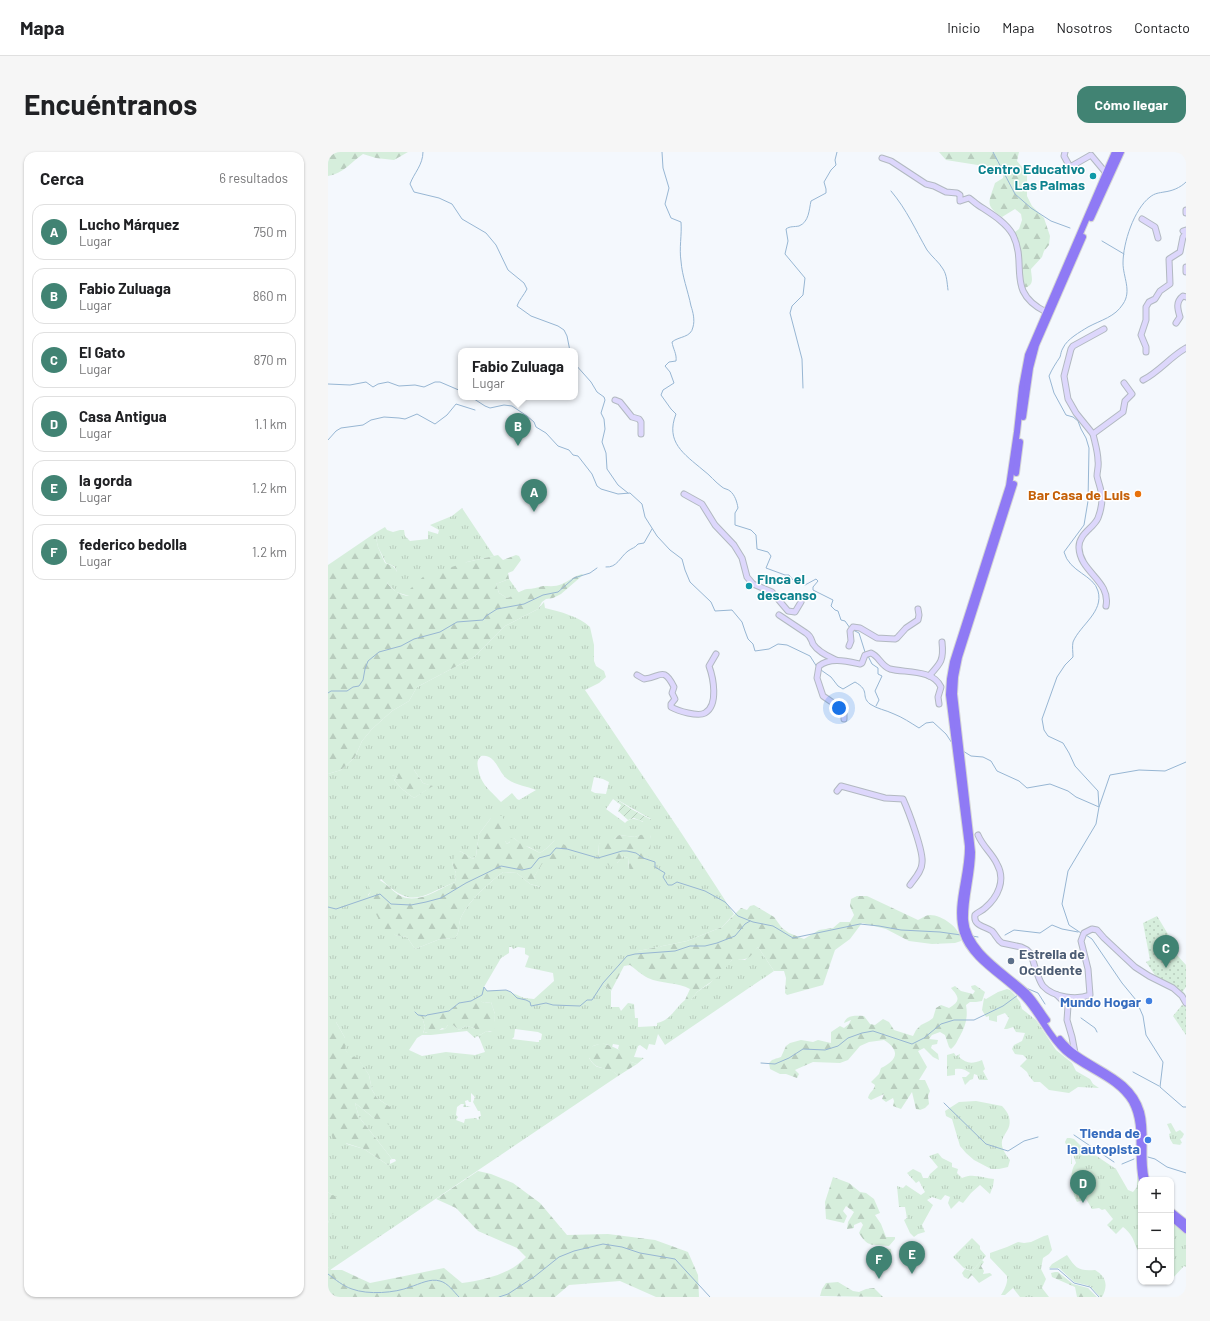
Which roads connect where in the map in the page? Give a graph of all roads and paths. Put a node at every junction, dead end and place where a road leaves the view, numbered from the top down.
1 (1065, 152) edge
2 (1115, 152) edge
3 (1121, 152) edge
4 (882, 158) dead end
5 (1106, 173) junction
6 (1142, 219) dead end
7 (1185, 231) edge
8 (1158, 238) dead end
9 (1186, 267) edge
10 (1186, 272) edge
11 (1186, 297) edge
12 (1046, 312) junction
13 (1176, 323) dead end
14 (1104, 329) dead end
15 (1186, 348) edge
16 (1146, 352) dead end
17 (1143, 380) dead end
18 (1124, 383) dead end
19 (615, 400) dead end
20 (641, 434) dead end
21 (1093, 434) junction
22 (684, 494) dead end
23 (801, 602) dead end
24 (1106, 606) dead end
25 (918, 609) dead end
26 (779, 615) dead end
27 (942, 642) dead end
28 (849, 646) dead end
29 (716, 654) dead end
30 (836, 660) junction
31 (637, 675) dead end
32 (930, 676) junction
33 (939, 704) dead end
34 (954, 712) junction
35 (844, 719) dead end
36 (837, 790) dead end
37 (978, 836) dead end
38 (910, 885) dead end
39 (1056, 994) junction
40 (1026, 995) junction
41 (1186, 1003) edge
42 (1075, 1053) junction
43 (1142, 1177) edge
44 (1145, 1177) edge
45 (1174, 1213) edge
46 (1174, 1220) edge
47 (1186, 1223) edge
48 (1186, 1230) edge

1 - 5 street
2 - 5 highway
3 - 34 highway
4 - 12 street
5 - 12 highway
6 - 8 street
7 - 16 street
9 - 10 street
11 - 13 street
12 - 34 highway
14 - 21 street
15 - 17 street
18 - 21 street
19 - 20 street
21 - 24 street
22 - 23 street
25 - 28 street
26 - 30 street
27 - 32 street
29 - 31 street
30 - 32 street
30 - 35 street
32 - 33 street
34 - 40 highway
36 - 38 street
37 - 39 street
39 - 41 street
39 - 42 street
40 - 42 highway
40 - 43 highway
42 - 44 highway
45 - 47 highway
46 - 48 highway

